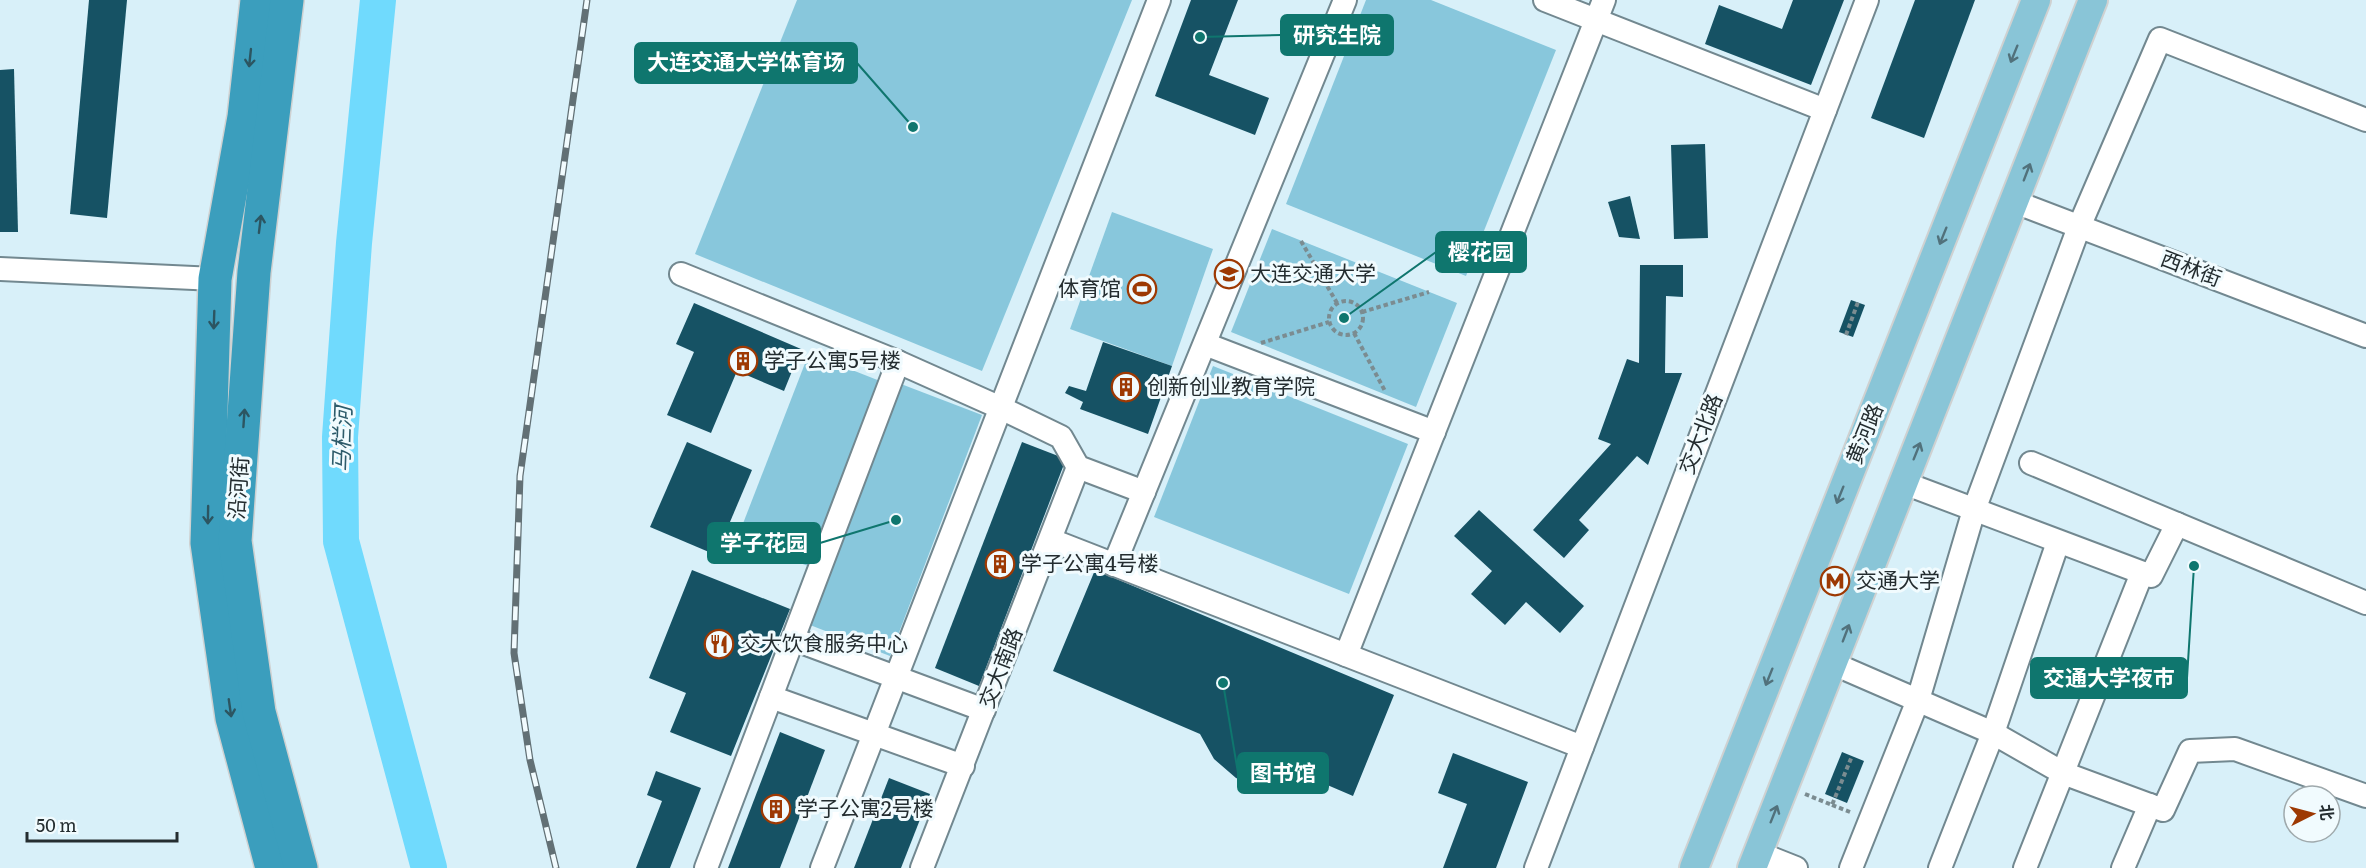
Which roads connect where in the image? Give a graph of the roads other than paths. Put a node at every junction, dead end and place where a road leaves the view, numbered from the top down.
1 (286, 0) edge
2 (1159, 0) edge
3 (1345, 0) edge
4 (1545, 0) edge
5 (1867, 0) edge
6 (2036, 0) edge
7 (2093, 0) edge
8 (256, 4) edge
9 (1600, 10) edge
10 (1825, 110) junction
11 (2366, 120) edge
12 (2015, 202) junction
13 (2079, 227) junction
14 (0, 269) edge
15 (681, 274) dead end
16 (215, 279) junction
17 (2366, 336) edge
18 (1205, 344) junction
19 (898, 362) junction
20 (1001, 408) junction
21 (1434, 432) junction
22 (2031, 463) dead end
23 (1078, 466) junction
24 (1904, 483) junction
25 (1144, 492) junction
26 (1974, 510) junction
27 (2177, 524) junction
28 (1051, 540) junction
29 (235, 541) junction
30 (2058, 542) junction
31 (1114, 565) junction
32 (2142, 573) junction
33 (2366, 603) edge
34 (793, 639) junction
35 (1346, 655) junction
36 (1833, 664) junction
37 (896, 678) junction
38 (771, 697) junction
39 (1918, 700) junction
40 (984, 710) junction
41 (1993, 733) junction
42 (874, 735) junction
43 (1582, 747) junction
44 (240, 751) junction
45 (963, 766) junction
46 (2063, 772) junction
47 (2366, 795) edge
48 (2150, 805) junction
49 (1755, 861) edge
50 (263, 868) edge
51 (272, 868) edge
52 (301, 868) edge
53 (320, 868) edge
54 (706, 868) edge
55 (822, 868) edge
56 (922, 868) edge
57 (1536, 868) edge
58 (1694, 868) edge
59 (1796, 868) edge
60 (1851, 868) edge
61 (1940, 868) edge
62 (2025, 868) edge
63 (2123, 868) edge

29 -> 1 highway, 沿河街
2 - 20 street
3 - 18 street
4 - 9 street
5 - 10 street, 交大北路
6 -> 58 main road, 黄河路
12 -> 7 main road
8 -> 16 highway, 沿河街
9 - 10 street
9 - 21 street
10 - 43 street, 交大北路
11 - 13 street
12 - 13 street, 西林街
24 -> 12 main road
13 - 17 street, 西林街
13 - 26 street
14 - 16 street
15 - 19 street
16 -> 44 highway, 沿河街
18 - 21 street
18 - 25 street
19 - 20 street
19 - 34 street
20 - 23 street
20 - 37 street
21 - 35 street
22 - 27 street
23 - 25 street
23 - 28 street, 交大南路
24 - 26 street
36 -> 24 main road
25 - 31 street
26 - 30 street
26 - 39 street
27 - 32 street
27 - 33 street
28 - 31 street
28 - 40 street, 交大南路
29 - 52 highway, 沿河街
29 - 53 highway
30 - 32 street
30 - 41 street
31 - 35 street
32 - 46 street
34 - 37 street
34 - 38 street
35 - 43 street
36 - 39 street
49 -> 36 main road
37 - 40 street
37 - 42 street
38 - 42 street
38 - 54 street
39 - 41 street
39 - 60 street
40 - 45 street, 交大南路
41 - 46 street
41 - 61 street
42 - 45 street
42 - 55 street
43 - 57 street, 交大北路
44 - 50 highway
44 - 51 highway, 沿河街
45 - 56 street, 交大南路
46 - 48 street
46 - 62 street
47 - 48 street
48 - 63 street
49 - 59 street

